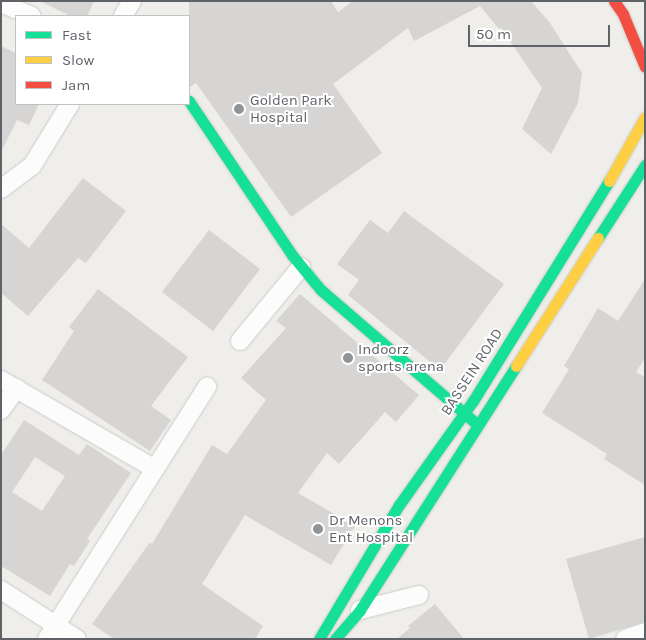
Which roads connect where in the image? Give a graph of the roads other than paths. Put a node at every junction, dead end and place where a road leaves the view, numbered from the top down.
1 (132, 1) edge
2 (614, 1) edge
3 (1, 3) edge
4 (28, 15) edge
5 (124, 15) edge
6 (644, 64) edge
7 (190, 102) edge
8 (69, 105) edge
9 (645, 116) edge
10 (645, 165) edge
11 (1, 189) edge
12 (301, 267) junction
13 (240, 341) dead end
14 (1, 380) edge
15 (207, 387) dead end
16 (17, 388) junction
17 (1, 410) edge
18 (464, 415) junction
19 (479, 426) junction
20 (155, 469) junction
21 (1, 590) edge
22 (419, 595) dead end
23 (360, 610) junction
24 (52, 632) edge
25 (338, 632) edge
26 (645, 632) edge
27 (78, 639) edge
28 (319, 639) edge
29 (625, 639) edge

1 - 5 street
2 - 6 main road
3 - 4 street
7 - 12 main road
8 - 11 street
9 - 18 main road, BASSEIN ROAD
10 - 19 main road, BASSEIN ROAD
12 - 13 street
12 - 18 main road
14 - 16 street
15 - 20 street
16 - 17 street
16 - 20 street
18 - 19 main road
18 - 25 main road, BASSEIN ROAD
19 - 23 main road, BASSEIN ROAD
20 - 24 street
21 - 24 street
22 - 23 street
23 - 25 main road, BASSEIN ROAD
24 - 27 street
25 - 28 main road, BASSEIN ROAD
26 - 29 street

